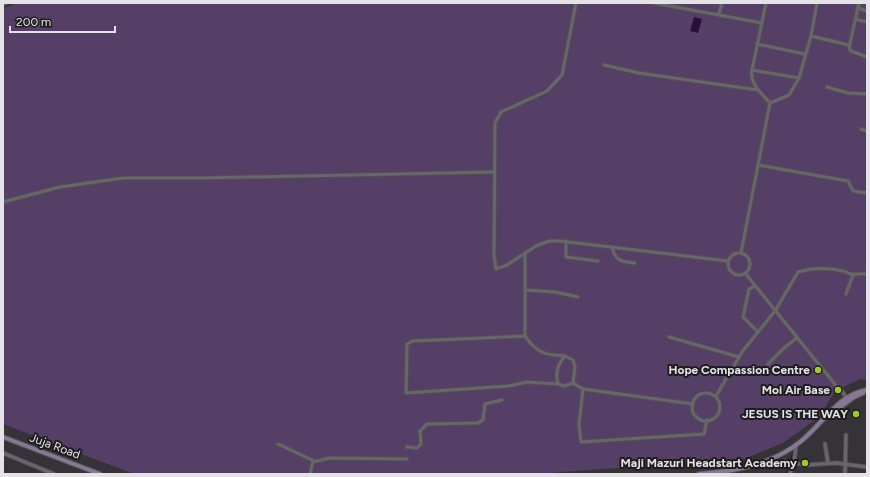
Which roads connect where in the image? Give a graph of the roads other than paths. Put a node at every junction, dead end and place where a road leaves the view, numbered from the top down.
1 (6, 3) edge
2 (576, 3) edge
3 (654, 3) edge
4 (722, 3) edge
5 (766, 3) edge
6 (817, 3) edge
7 (859, 3) edge
8 (3, 4) edge
9 (858, 8) junction
10 (867, 11) edge
11 (719, 14) junction
12 (855, 20) junction
13 (867, 22) edge
14 (762, 23) junction
15 (811, 36) junction
16 (758, 44) junction
17 (849, 45) junction
18 (805, 54) junction
19 (867, 57) edge
20 (604, 65) dead end
21 (752, 70) junction
22 (799, 78) junction
23 (827, 87) dead end
24 (758, 90) junction
25 (867, 94) edge
26 (770, 103) junction
27 (861, 129) dead end
28 (867, 131) edge
29 (758, 165) junction
30 (493, 172) junction
31 (867, 193) edge
32 (3, 202) edge
33 (566, 241) junction
34 (612, 247) junction
35 (525, 252) junction
36 (741, 253) junction
37 (598, 261) dead end
38 (728, 261) junction
39 (635, 263) dead end
40 (745, 273) junction
41 (867, 274) edge
42 (853, 275) junction
43 (755, 286) junction
44 (526, 290) junction
45 (846, 294) dead end
46 (578, 297) dead end
47 (775, 311) junction
48 (758, 332) junction
49 (525, 336) junction
50 (669, 337) dead end
51 (797, 338) junction
52 (565, 356) junction
53 (739, 357) junction
54 (768, 364) dead end
55 (573, 383) junction
56 (558, 384) junction
57 (583, 389) junction
58 (867, 391) edge
59 (716, 396) junction
60 (846, 398) junction
61 (502, 400) dead end
62 (692, 404) junction
63 (707, 420) junction
64 (824, 420) junction
65 (846, 435) dead end
66 (3, 437) edge
67 (278, 444) dead end
68 (825, 444) dead end
69 (796, 446) junction
70 (407, 447) dead end
71 (3, 453) edge
72 (407, 459) dead end
73 (768, 461) junction
74 (785, 461) dead end
75 (313, 462) junction
76 (794, 463) junction
77 (828, 463) junction
78 (845, 463) junction
79 (867, 467) edge
80 (54, 474) edge
81 (100, 474) edge
82 (310, 474) edge
83 (699, 474) edge
84 (790, 474) edge
85 (845, 474) edge

1 - 8 street
2 - 30 street
3 - 11 street
4 - 11 street
5 - 14 street
6 - 15 street
7 - 9 street
9 - 10 street
9 - 12 street
11 - 14 street
12 - 13 street
12 - 17 street
14 - 16 street
15 - 17 street
15 - 18 street
16 - 18 street
16 - 21 street
17 - 19 street
18 - 22 street
20 - 24 street
21 - 22 street
21 - 24 street
22 - 26 street
23 - 25 street
24 - 26 street
26 - 29 street
27 - 28 street
29 - 31 street
29 - 36 street
30 - 32 street
30 - 35 street
33 - 34 street
33 - 35 street
33 - 37 street
34 - 38 street
34 - 39 street
35 - 44 street
36 - 38 street
36 - 40 street
38 - 40 street
40 - 43 street
41 - 42 street
42 - 45 street
42 - 47 street
43 - 47 street
43 - 48 street
44 - 46 street
44 - 49 street
47 - 48 street
47 - 51 street
48 - 53 street
49 - 52 street
49 - 56 street
50 - 53 street
51 - 54 street
51 - 60 street
52 - 55 street
52 - 56 street
53 - 59 street
55 - 56 street
55 - 57 street
57 - 62 street
57 - 63 street
58 - 60 main road
58 - 64 main road
59 - 62 street
59 - 63 street
60 - 64 main road
61 - 70 street
62 - 63 street
64 - 69 main road
65 - 78 street
66 - 81 main road, Juja Road
67 - 75 street
68 - 77 street
69 - 73 main road
69 - 76 street
71 - 80 street
72 - 75 street
73 - 74 street
73 - 83 main road
75 - 82 street
76 - 77 street
76 - 84 street
77 - 78 street
78 - 79 street
78 - 85 street

